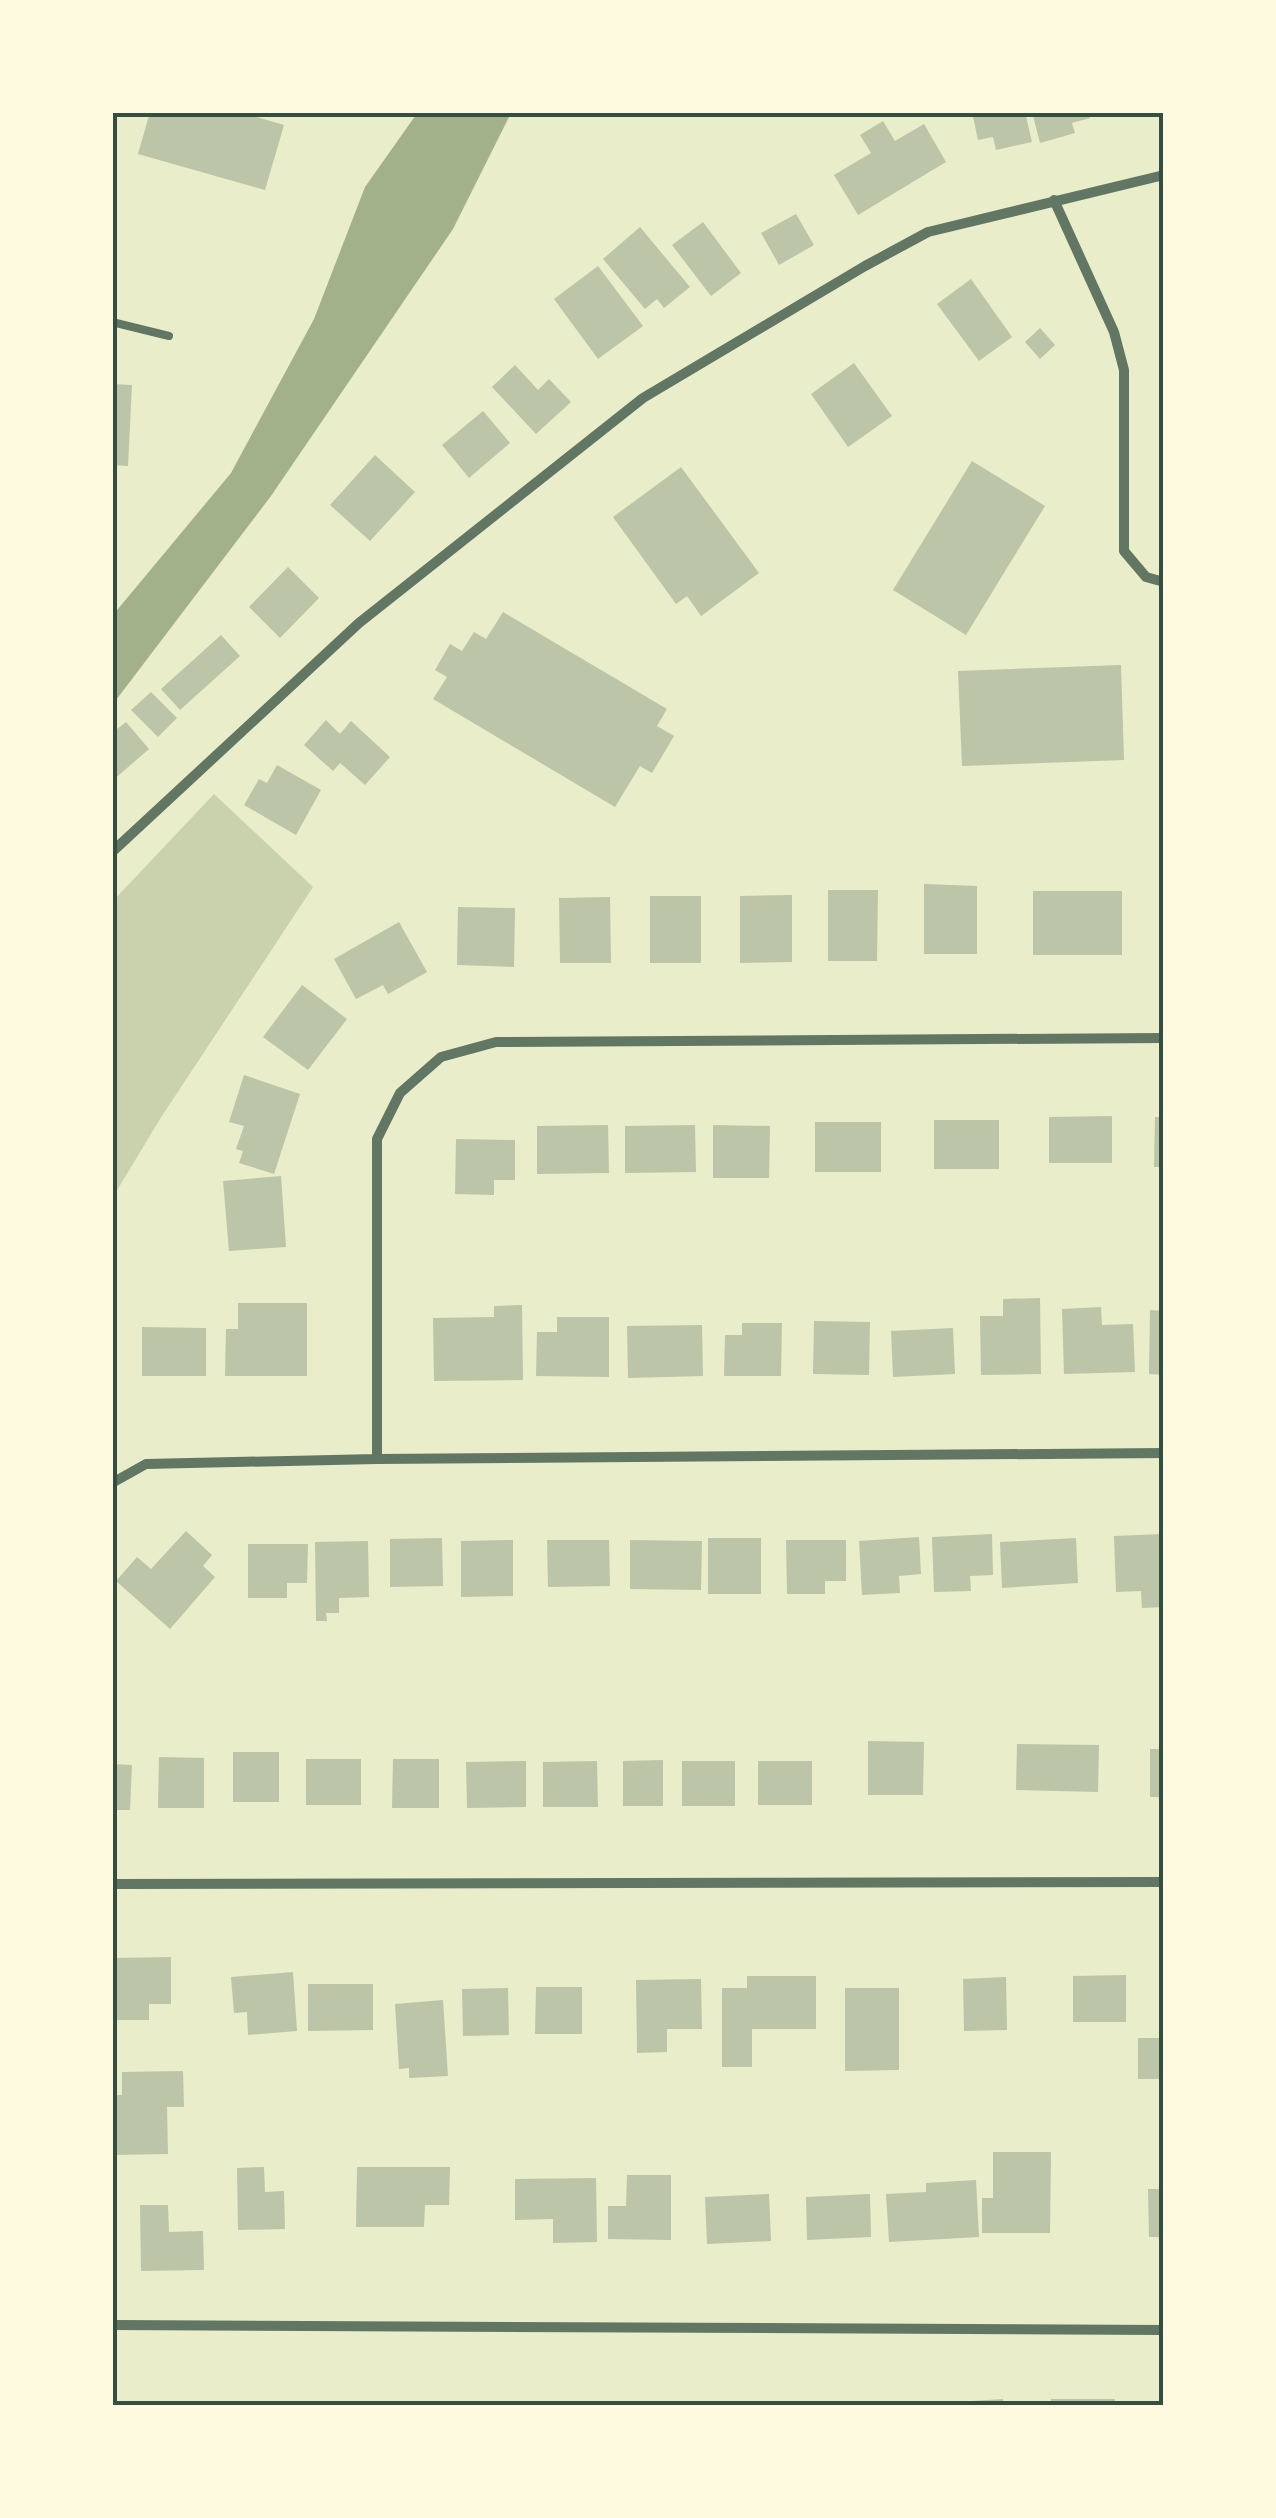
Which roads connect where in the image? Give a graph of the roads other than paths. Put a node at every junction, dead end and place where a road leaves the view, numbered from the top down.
1 (1164, 174) edge
2 (1054, 200) junction
3 (112, 322) edge
4 (169, 336) dead end
5 (1164, 582) edge
6 (112, 852) edge
7 (1164, 1038) edge
8 (1164, 1453) edge
9 (376, 1459) junction
10 (112, 1483) edge
11 (1164, 1882) edge
12 (112, 1884) edge
13 (112, 2325) edge
14 (1164, 2330) edge

1 - 2 street
2 - 5 street
2 - 6 street
3 - 4 lane
7 - 9 street
8 - 9 street
9 - 10 street
11 - 12 street
13 - 14 street

